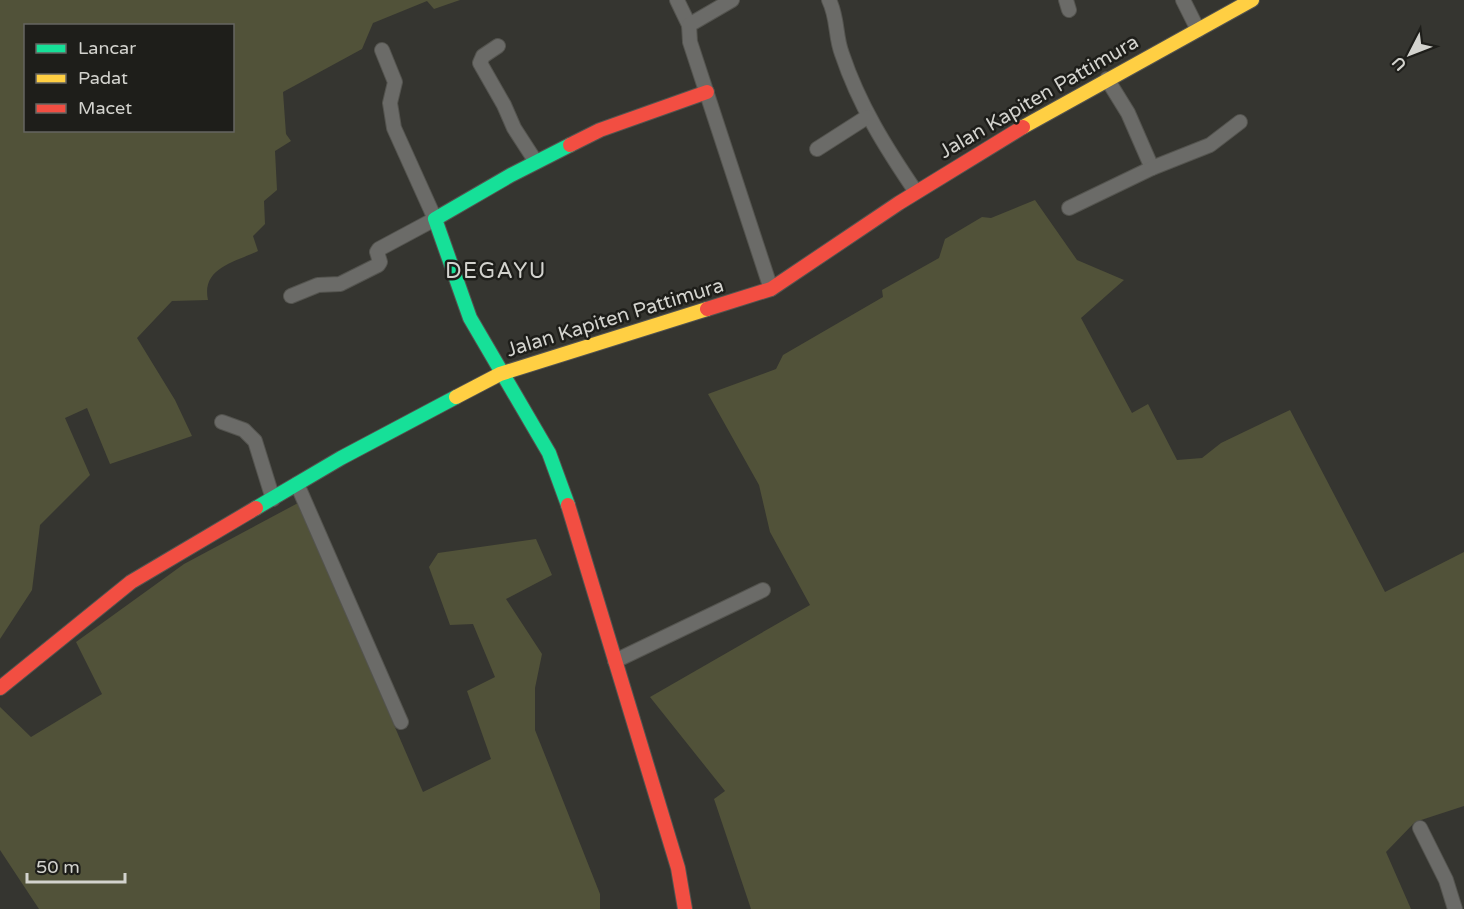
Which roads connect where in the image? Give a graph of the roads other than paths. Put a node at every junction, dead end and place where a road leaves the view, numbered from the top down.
1 (677, 0) edge
2 (732, 0) edge
3 (829, 0) edge
4 (1183, 0) edge
5 (1252, 0) edge
6 (689, 25) junction
7 (1198, 30) junction
8 (498, 46) dead end
9 (382, 50) dead end
10 (1107, 79) junction
11 (707, 92) junction
12 (867, 117) junction
13 (1240, 122) dead end
14 (817, 149) dead end
15 (536, 162) junction
16 (1152, 168) junction
17 (916, 192) junction
18 (1069, 208) dead end
19 (435, 219) junction
20 (771, 289) junction
21 (291, 296) dead end
22 (500, 374) junction
23 (222, 422) dead end
24 (297, 484) junction
25 (273, 499) junction
26 (763, 590) dead end
27 (615, 661) junction
28 (0, 688) edge
29 (401, 722) dead end
30 (1420, 828) dead end
31 (685, 909) edge
32 (1455, 909) edge

1 - 6 street
2 - 6 street
3 - 12 street
4 - 7 street
5 - 7 street, Jalan Kapiten Pattimura
6 - 11 street
7 - 10 street, Jalan Kapiten Pattimura
8 - 15 street
9 - 19 street
10 - 16 street
10 - 17 street, Jalan Kapiten Pattimura
11 - 15 street
11 - 20 street
12 - 14 street
12 - 17 street
13 - 16 street
15 - 19 street
16 - 18 street
17 - 20 street, Jalan Kapiten Pattimura
19 - 21 street
19 - 22 street
20 - 22 street, Jalan Kapiten Pattimura
22 - 24 street, Jalan Kapiten Pattimura
22 - 27 street
23 - 25 street
24 - 25 street, Jalan Kapiten Pattimura
24 - 29 street
25 - 28 street, Jalan Kapiten Pattimura
26 - 27 street
27 - 31 street
30 - 32 street

